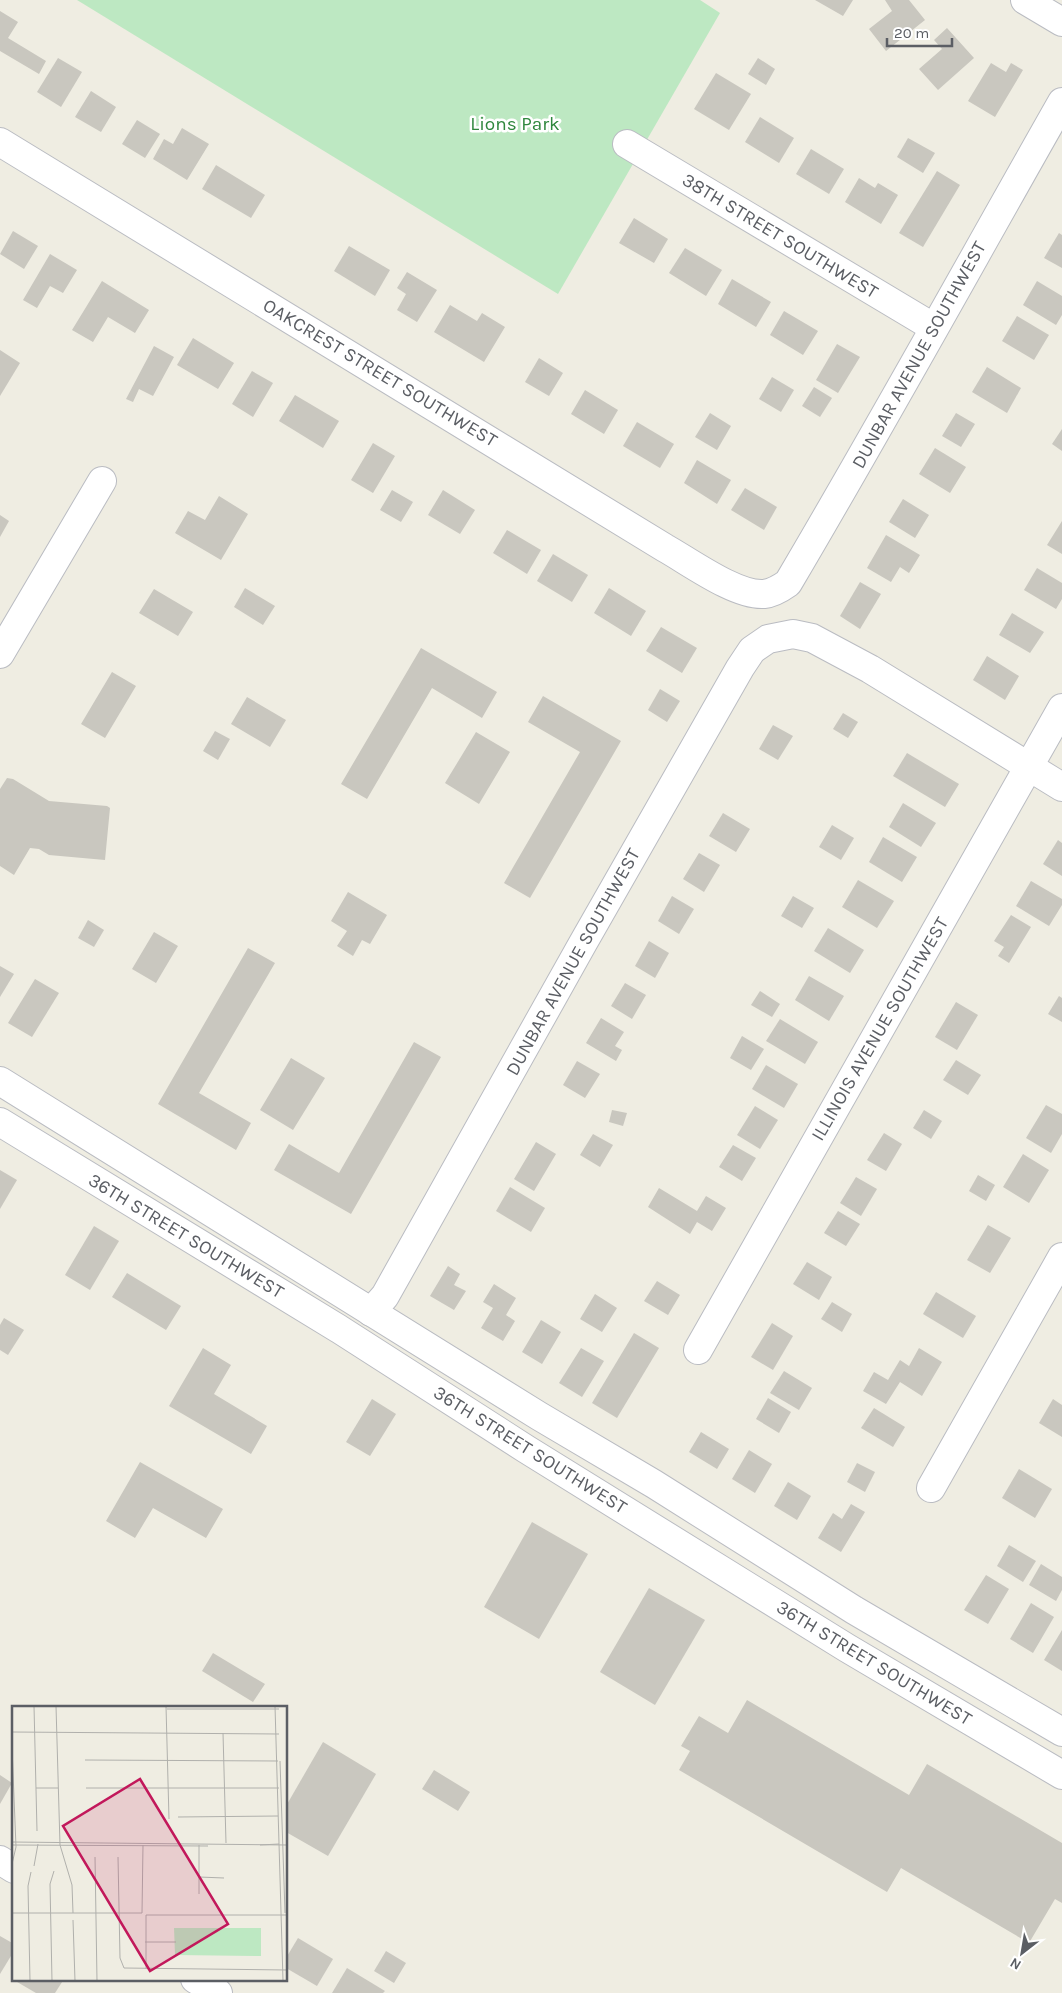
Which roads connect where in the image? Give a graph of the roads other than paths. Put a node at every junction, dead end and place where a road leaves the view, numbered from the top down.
1 (1026, 0) edge
2 (1062, 22) edge
3 (1062, 102) edge
4 (0, 142) edge
5 (627, 144) dead end
6 (933, 328) junction
7 (102, 481) dead end
8 (763, 594) joint
9 (0, 652) edge
10 (1062, 708) edge
11 (1029, 766) junction
12 (1062, 787) edge
13 (0, 1081) edge
14 (0, 1122) edge
15 (1062, 1257) edge
16 (371, 1312) junction
17 (698, 1350) dead end
18 (931, 1488) dead end
19 (1062, 1732) edge
20 (1062, 1775) edge
21 (0, 1860) edge
22 (12, 1868) edge
23 (197, 1980) edge
24 (218, 1993) edge

1 - 2 street
3 - 6 street, DUNBAR AVENUE SOUTHWEST
4 - 8 street, OAKCREST STREET SOUTHWEST
5 - 6 street, 38TH STREET SOUTHWEST
6 - 8 street, DUNBAR AVENUE SOUTHWEST
7 - 9 street
10 - 11 street, ILLINOIS AVENUE SOUTHWEST
11 - 12 street
11 - 16 street, DUNBAR AVENUE SOUTHWEST
11 - 17 street, ILLINOIS AVENUE SOUTHWEST
13 - 16 street, 36TH STREET SOUTHWEST
14 - 20 street, 36TH STREET SOUTHWEST
15 - 18 street
16 - 19 street, 36TH STREET SOUTHWEST
21 - 22 street
23 - 24 street

